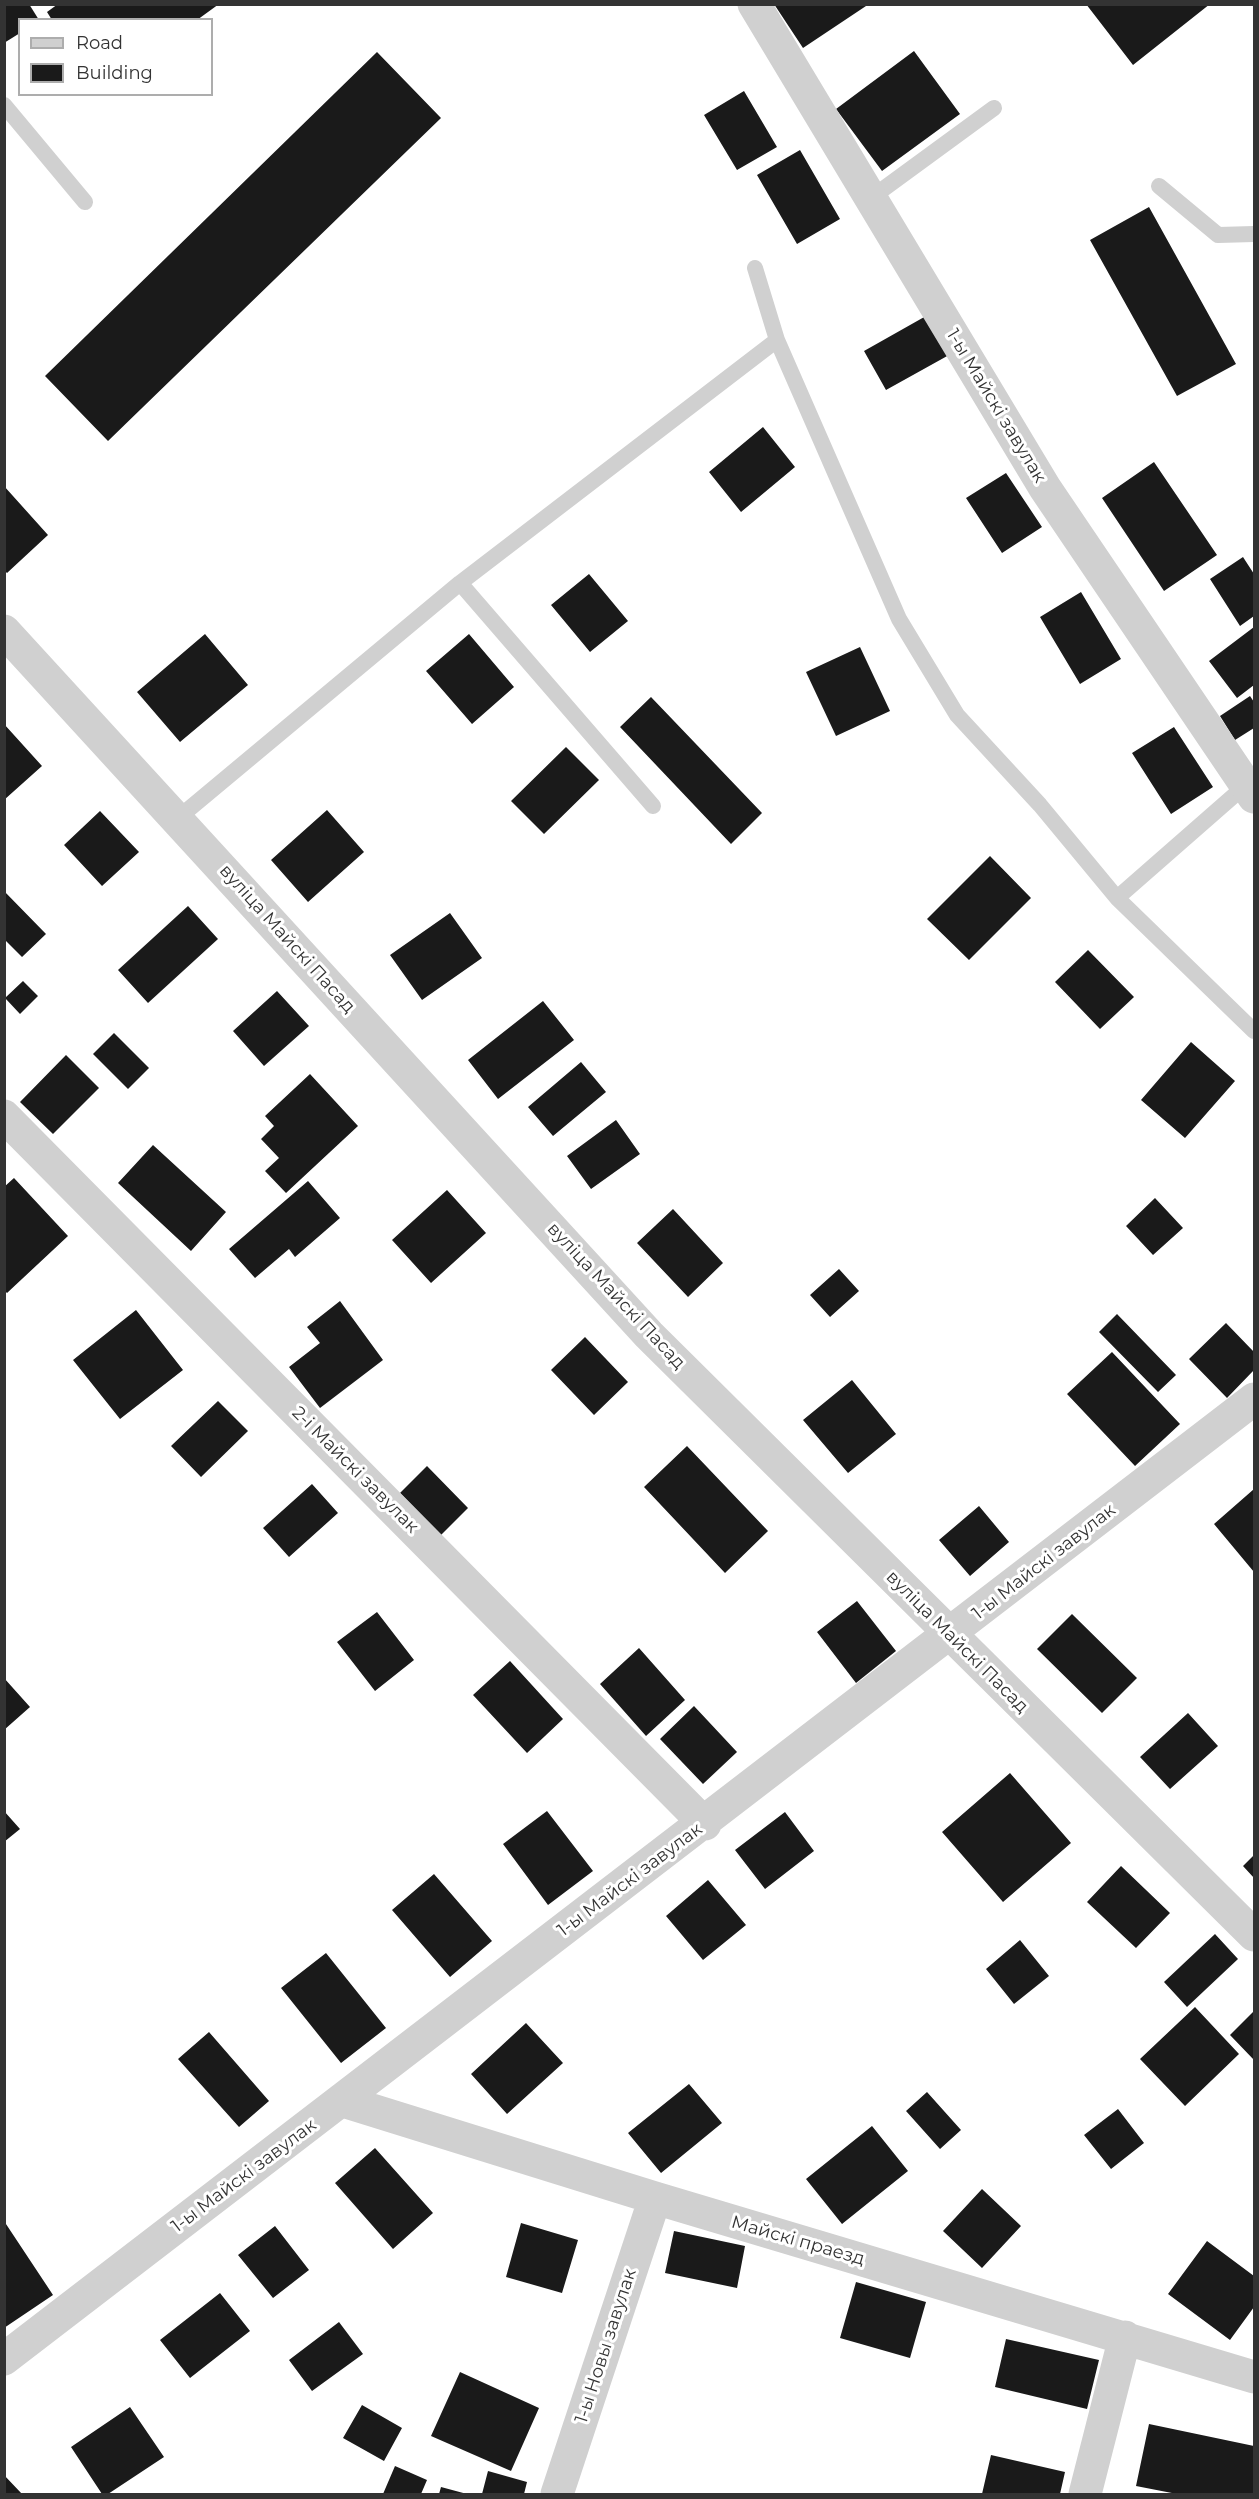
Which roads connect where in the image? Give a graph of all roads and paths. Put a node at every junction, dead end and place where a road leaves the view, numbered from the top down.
1 (754, 4) edge
2 (4, 105) edge
3 (994, 108) dead end
4 (1159, 186) dead end
5 (871, 198) junction
6 (85, 202) dead end
7 (1254, 234) edge
8 (755, 268) dead end
9 (777, 340) junction
10 (460, 583) junction
11 (4, 631) edge
12 (1250, 791) edge
13 (653, 806) dead end
14 (177, 819) junction
15 (1117, 898) junction
16 (1254, 1031) edge
17 (4, 1116) edge
18 (1248, 1416) edge
19 (950, 1635) junction
20 (705, 1824) junction
21 (1254, 1935) edge
22 (343, 2101) junction
23 (655, 2198) junction
24 (1125, 2337) junction
25 (4, 2360) edge
26 (1254, 2377) edge
27 (558, 2494) edge
28 (1085, 2494) edge

1 - 5 street, 1-ы Майскі завулак
2 - 6 lane
3 - 5 lane
4 - 7 lane
5 - 12 street, 1-ы Майскі завулак
8 - 9 lane
9 - 10 lane
9 - 15 lane
10 - 13 lane
10 - 14 lane
11 - 14 street, вуліца Майскі Пасад
12 - 15 lane
14 - 19 street, вуліца Майскі Пасад
15 - 16 lane
17 - 20 street, 2-і Майскі завулак
18 - 19 street, 1-ы Майскі завулак
19 - 20 street, 1-ы Майскі завулак
19 - 21 street, вуліца Майскі Пасад
20 - 22 street, 1-ы Майскі завулак
22 - 23 street, Майскі праезд
22 - 25 street, 1-ы Майскі завулак
23 - 24 street, Майскі праезд
23 - 27 street, 1-ы Новы завулак
24 - 26 street, Майскі праезд
24 - 28 street

